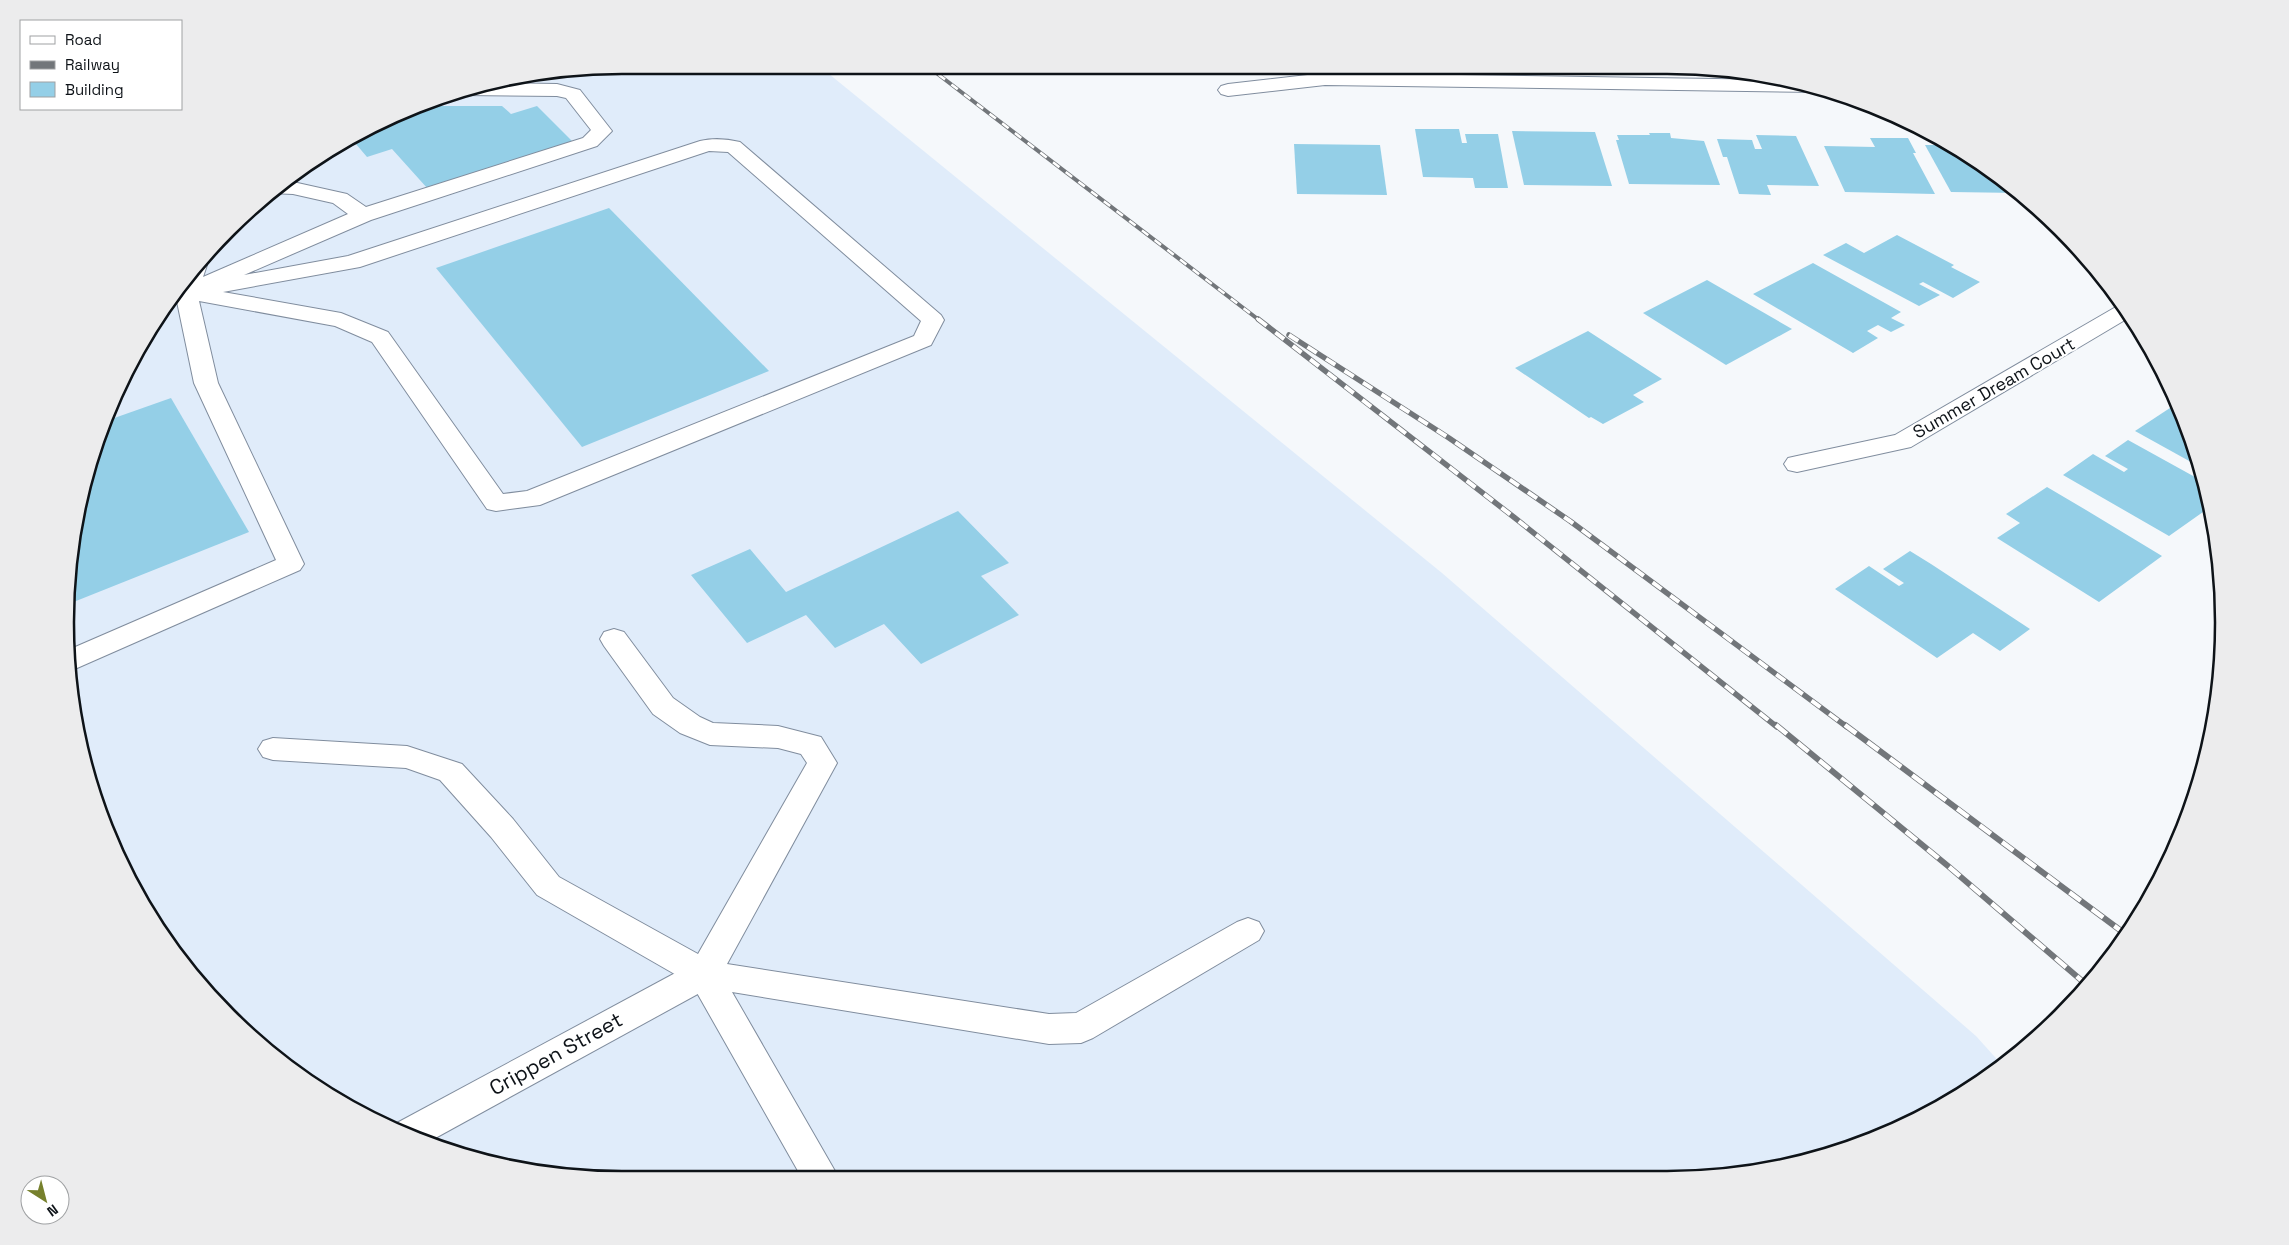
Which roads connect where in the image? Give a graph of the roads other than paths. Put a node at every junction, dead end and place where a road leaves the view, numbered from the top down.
1 (1781, 85) edge
2 (492, 89) edge
3 (1228, 90) dead end
4 (287, 188) edge
5 (363, 215) junction
6 (184, 292) edge
7 (183, 293) edge
8 (182, 295) edge
9 (180, 298) edge
10 (2120, 313) edge
11 (1797, 464) dead end
12 (614, 639) dead end
13 (75, 658) edge
14 (273, 749) dead end
15 (1248, 931) dead end
16 (704, 974) junction
17 (415, 1130) edge
18 (817, 1171) edge

1 - 3 street
2 - 5 street
4 - 5 street
5 - 6 street
7 - 8 street
9 - 13 street
10 - 11 street, Summer Dream Court
12 - 16 street
14 - 16 street
15 - 16 street
16 - 17 street, Crippen Street
16 - 18 street

